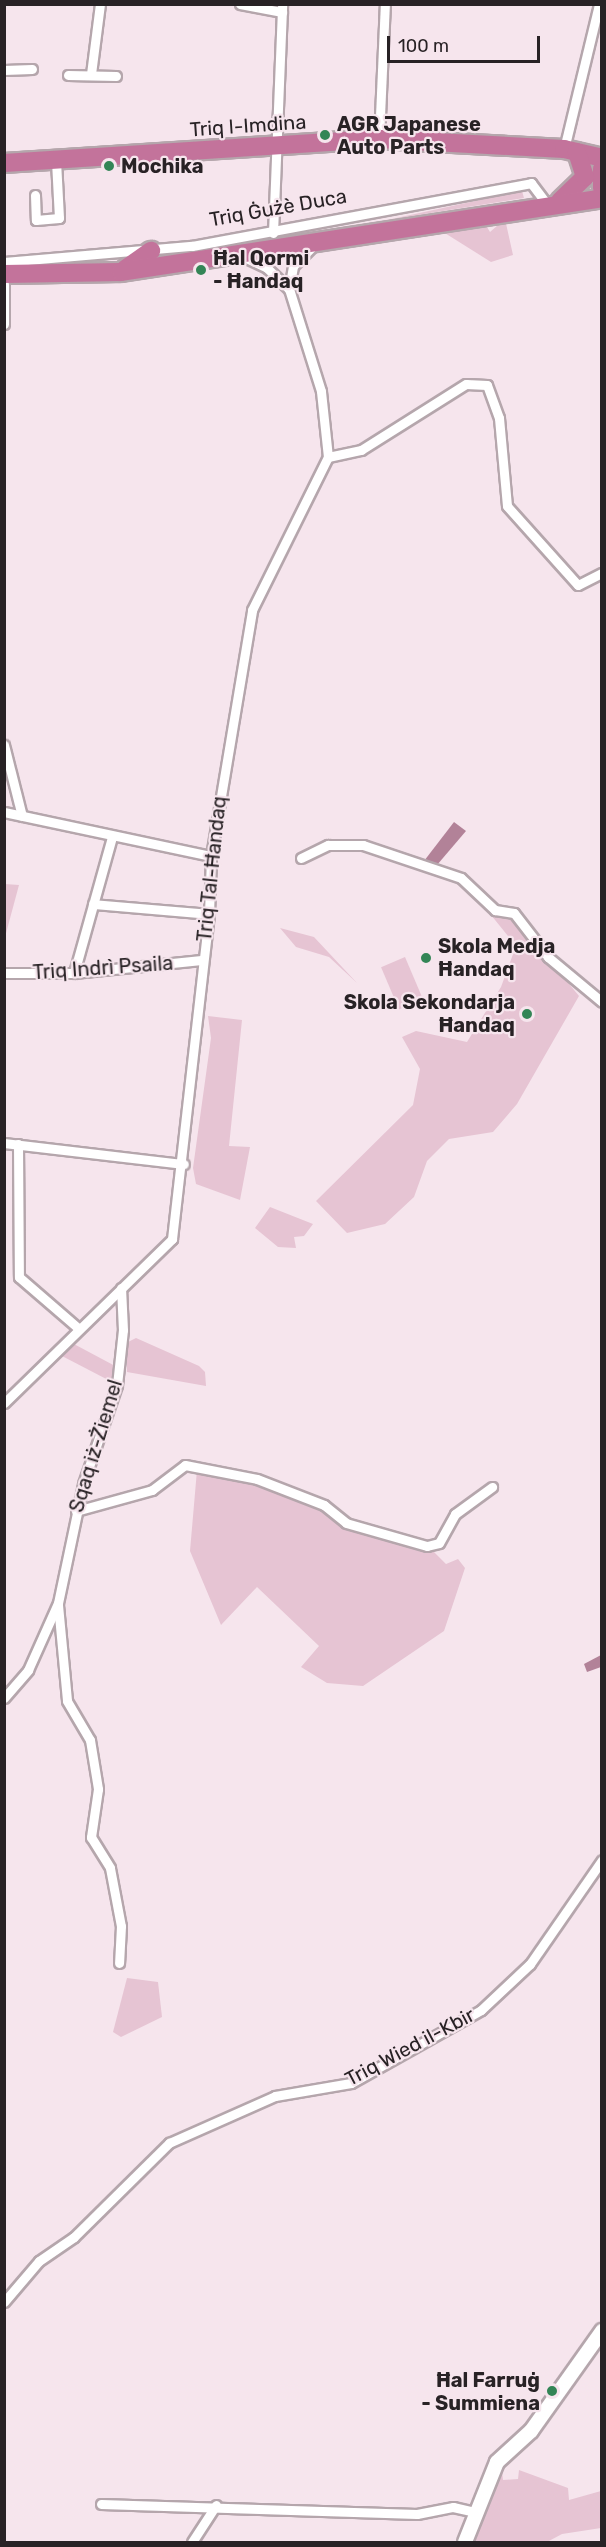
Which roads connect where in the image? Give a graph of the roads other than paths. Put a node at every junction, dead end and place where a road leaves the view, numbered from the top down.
1 (100, 4) edge
2 (240, 4) edge
3 (386, 4) edge
4 (599, 4) edge
5 (282, 8) edge
6 (32, 69) dead end
7 (4, 70) edge
8 (91, 74) junction
9 (68, 75) dead end
10 (116, 76) dead end
11 (379, 139) junction
12 (276, 147) junction
13 (571, 150) junction
14 (602, 158) edge
15 (56, 160) junction
16 (4, 163) edge
17 (602, 170) edge
18 (602, 188) edge
19 (35, 195) dead end
20 (602, 198) edge
21 (553, 203) junction
22 (273, 233) junction
23 (334, 237) junction
24 (151, 251) junction
25 (232, 255) junction
26 (4, 262) edge
27 (121, 272) junction
28 (4, 274) edge
29 (4, 284) edge
30 (290, 289) junction
31 (4, 324) edge
32 (327, 457) junction
33 (602, 573) edge
34 (4, 745) edge
35 (4, 812) edge
36 (22, 816) junction
37 (112, 837) junction
38 (211, 856) junction
39 (301, 858) dead end
40 (93, 904) junction
41 (209, 914) junction
42 (201, 960) junction
43 (4, 973) edge
44 (74, 973) junction
45 (602, 1002) edge
46 (4, 1143) edge
47 (18, 1144) junction
48 (184, 1164) junction
49 (121, 1288) junction
50 (78, 1327) junction
51 (6, 1400) edge
52 (492, 1487) dead end
53 (76, 1511) junction
54 (58, 1603) junction
55 (4, 1698) edge
56 (602, 1860) edge
57 (119, 1963) dead end
58 (4, 2302) edge
59 (602, 2331) edge
60 (102, 2505) dead end
61 (216, 2505) junction
62 (474, 2512) junction
63 (192, 2542) edge
64 (465, 2542) edge

1 - 8 street
2 - 5 street
3 - 11 street
4 - 13 street
5 - 12 street
6 - 7 street
8 - 9 street
8 - 10 street
11 - 12 highway, Triq l-Imdina
11 - 13 highway, Triq l-Imdina
12 - 15 highway, Triq l-Imdina
12 - 22 street
13 - 14 highway, Triq l-Imdina
13 - 21 highway
15 - 16 highway, Triq l-Imdina
15 - 19 street
17 - 18 highway
20 - 21 highway, Triq Ġużè Duca
21 - 22 street, Triq Ġużè Duca
21 - 23 highway, Triq Ġużè Duca
22 - 24 street, Triq Ġużè Duca
23 - 25 highway, Triq Ġużè Duca
23 - 30 street
24 - 26 street, Triq Ġużè Duca
24 - 27 highway
25 - 27 highway, Triq Ġużè Duca
25 - 30 street
27 - 28 highway, Triq Ġużè Duca
29 - 31 street
30 - 32 street
32 - 33 street
32 - 38 street, Triq Tal-Ħandaq
34 - 36 street
35 - 36 street
36 - 37 street
37 - 38 street
37 - 40 street
38 - 41 street, Triq Tal-Ħandaq
39 - 45 street
40 - 41 street
40 - 44 street
41 - 42 street, Triq Tal-Ħandaq
42 - 44 street, Triq Indrì Psaila
42 - 48 street, Triq Tal-Ħandaq
43 - 44 street, Triq Indrì Psaila
46 - 47 street
47 - 48 street
47 - 50 street
48 - 49 street, Triq Tal-Ħandaq
49 - 50 street, Triq Tal-Ħandaq
49 - 53 street, Sqaq iż-Żiemel
50 - 51 street, Triq Tal-Ħandaq
52 - 53 street
53 - 54 street, Sqaq iż-Żiemel
54 - 55 street
54 - 57 street
56 - 58 street, Triq Wied il-Kbir
59 - 62 main road
60 - 61 street
61 - 62 street
61 - 63 street
62 - 64 main road

